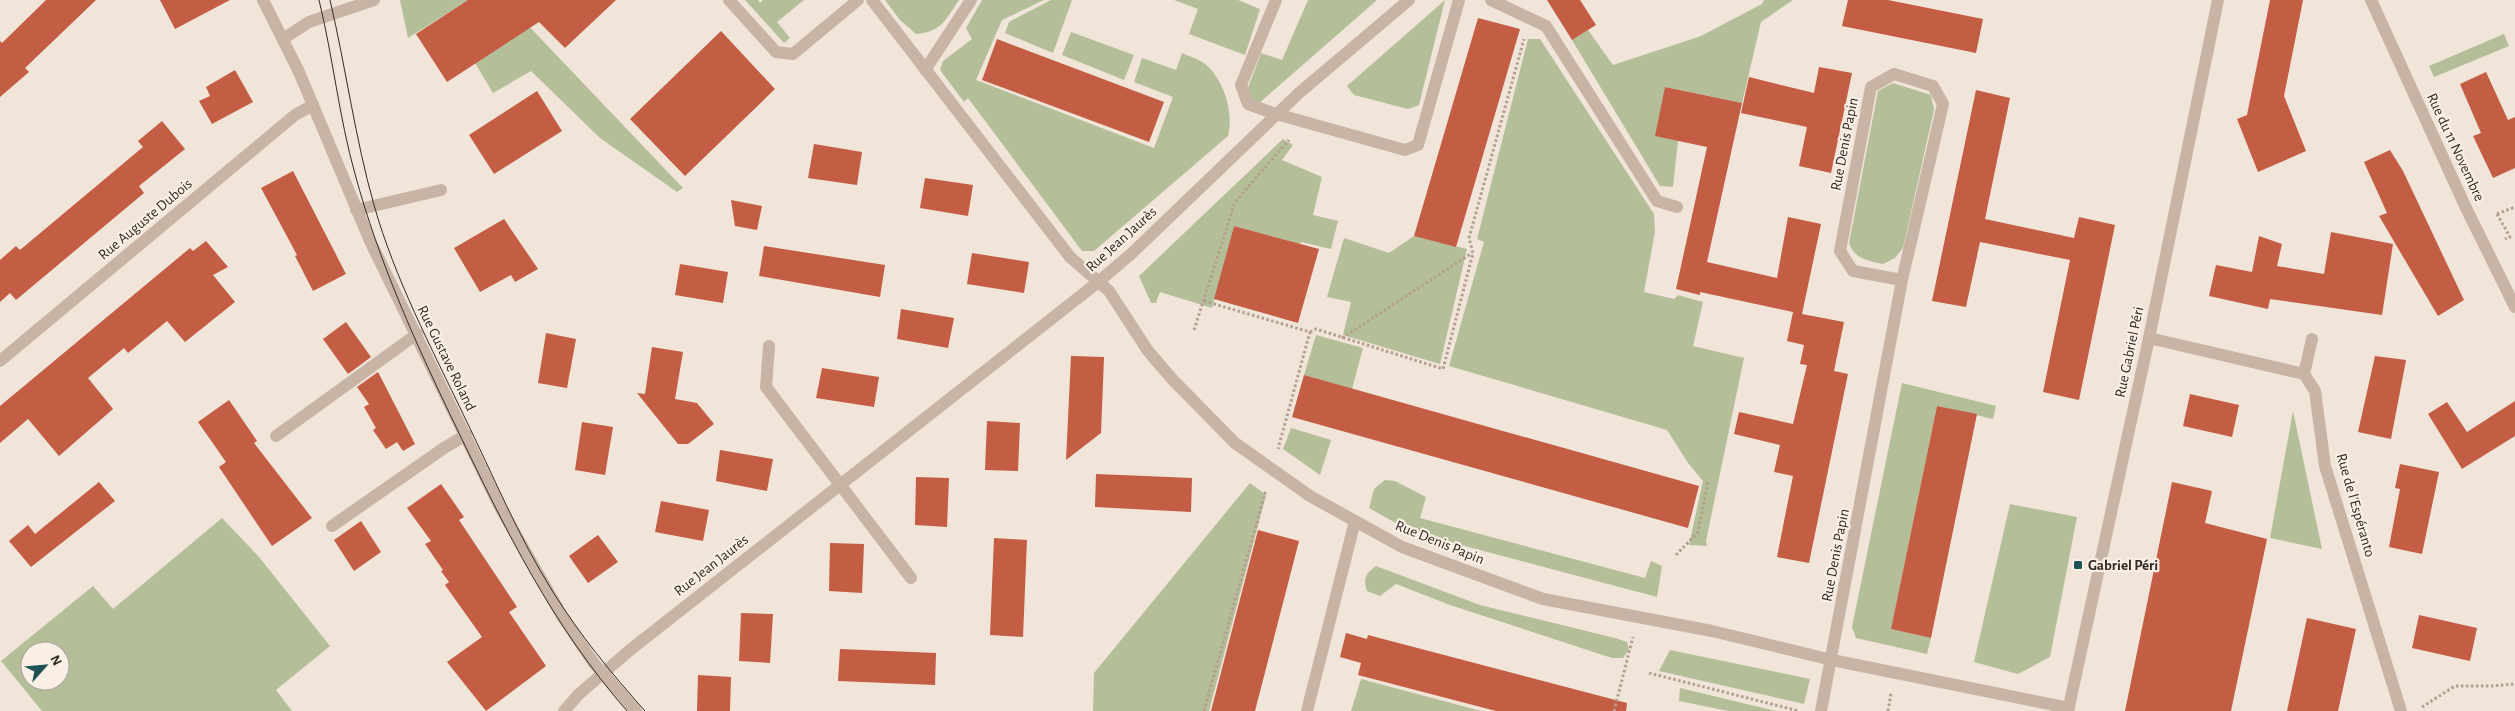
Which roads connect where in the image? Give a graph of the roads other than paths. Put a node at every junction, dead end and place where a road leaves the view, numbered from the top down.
1 (263, 0) edge
2 (374, 0) edge
3 (729, 0) edge
4 (858, 0) edge
5 (872, 0) edge
6 (971, 0) edge
7 (1276, 0) edge
8 (1409, 0) edge
9 (1459, 0) edge
10 (1491, 0) edge
11 (2218, 0) edge
12 (2370, 0) edge
13 (283, 39) junction
14 (925, 70) junction
15 (313, 105) junction
16 (1276, 114) junction
17 (441, 190) dead end
18 (1676, 207) dead end
19 (356, 210) junction
20 (1902, 280) junction
21 (1097, 283) junction
22 (2515, 307) edge
23 (417, 334) junction
24 (2149, 338) junction
25 (2312, 339) dead end
26 (769, 346) dead end
27 (0, 361) edge
28 (2304, 374) junction
29 (466, 435) junction
30 (276, 436) dead end
31 (840, 483) junction
32 (1355, 521) junction
33 (332, 526) dead end
34 (911, 578) dead end
35 (1832, 660) junction
36 (602, 673) junction
37 (2069, 710) edge
38 (564, 711) edge
39 (636, 711) edge
40 (1307, 711) edge
41 (1821, 711) edge
42 (2401, 711) edge

1 - 13 street, Rue Gustave Roland
2 - 13 street
3 - 4 street
5 - 14 street, Rue Denis Papin
6 - 14 street
7 - 16 street
8 - 16 street, Rue Jean Jaurès
9 - 16 street
10 - 18 street
11 - 24 street, Rue Gabriel Péri
12 - 22 street, Rue du 11 Novembre
13 - 15 street, Rue Gustave Roland
14 - 21 street, Rue Denis Papin
15 - 19 street, Rue Gustave Roland
15 - 27 street, Rue Auguste Dubois
16 - 21 street, Rue Jean Jaurès
17 - 19 street
19 - 23 street, Rue Gustave Roland
20 - 20 street, Rue Denis Papin
20 - 35 street, Rue Denis Papin
21 - 31 street, Rue Jean Jaurès
21 - 32 street, Rue Denis Papin
23 - 29 street, Rue Gustave Roland
23 - 30 street
24 - 28 street
24 - 37 street, Rue Gabriel Péri
25 - 28 street
26 - 31 street
28 - 42 street, Rue de l'Espéranto
29 - 33 street
29 - 36 street, Rue Gustave Roland
31 - 34 street
31 - 36 street, Rue Jean Jaurès
32 - 35 street, Rue Denis Papin
32 - 40 street
35 - 37 street, Rue Denis Papin
35 - 41 street, Rue Denis Papin
36 - 38 street, Rue Jean Jaurès
36 - 39 street, Rue Gustave Roland

